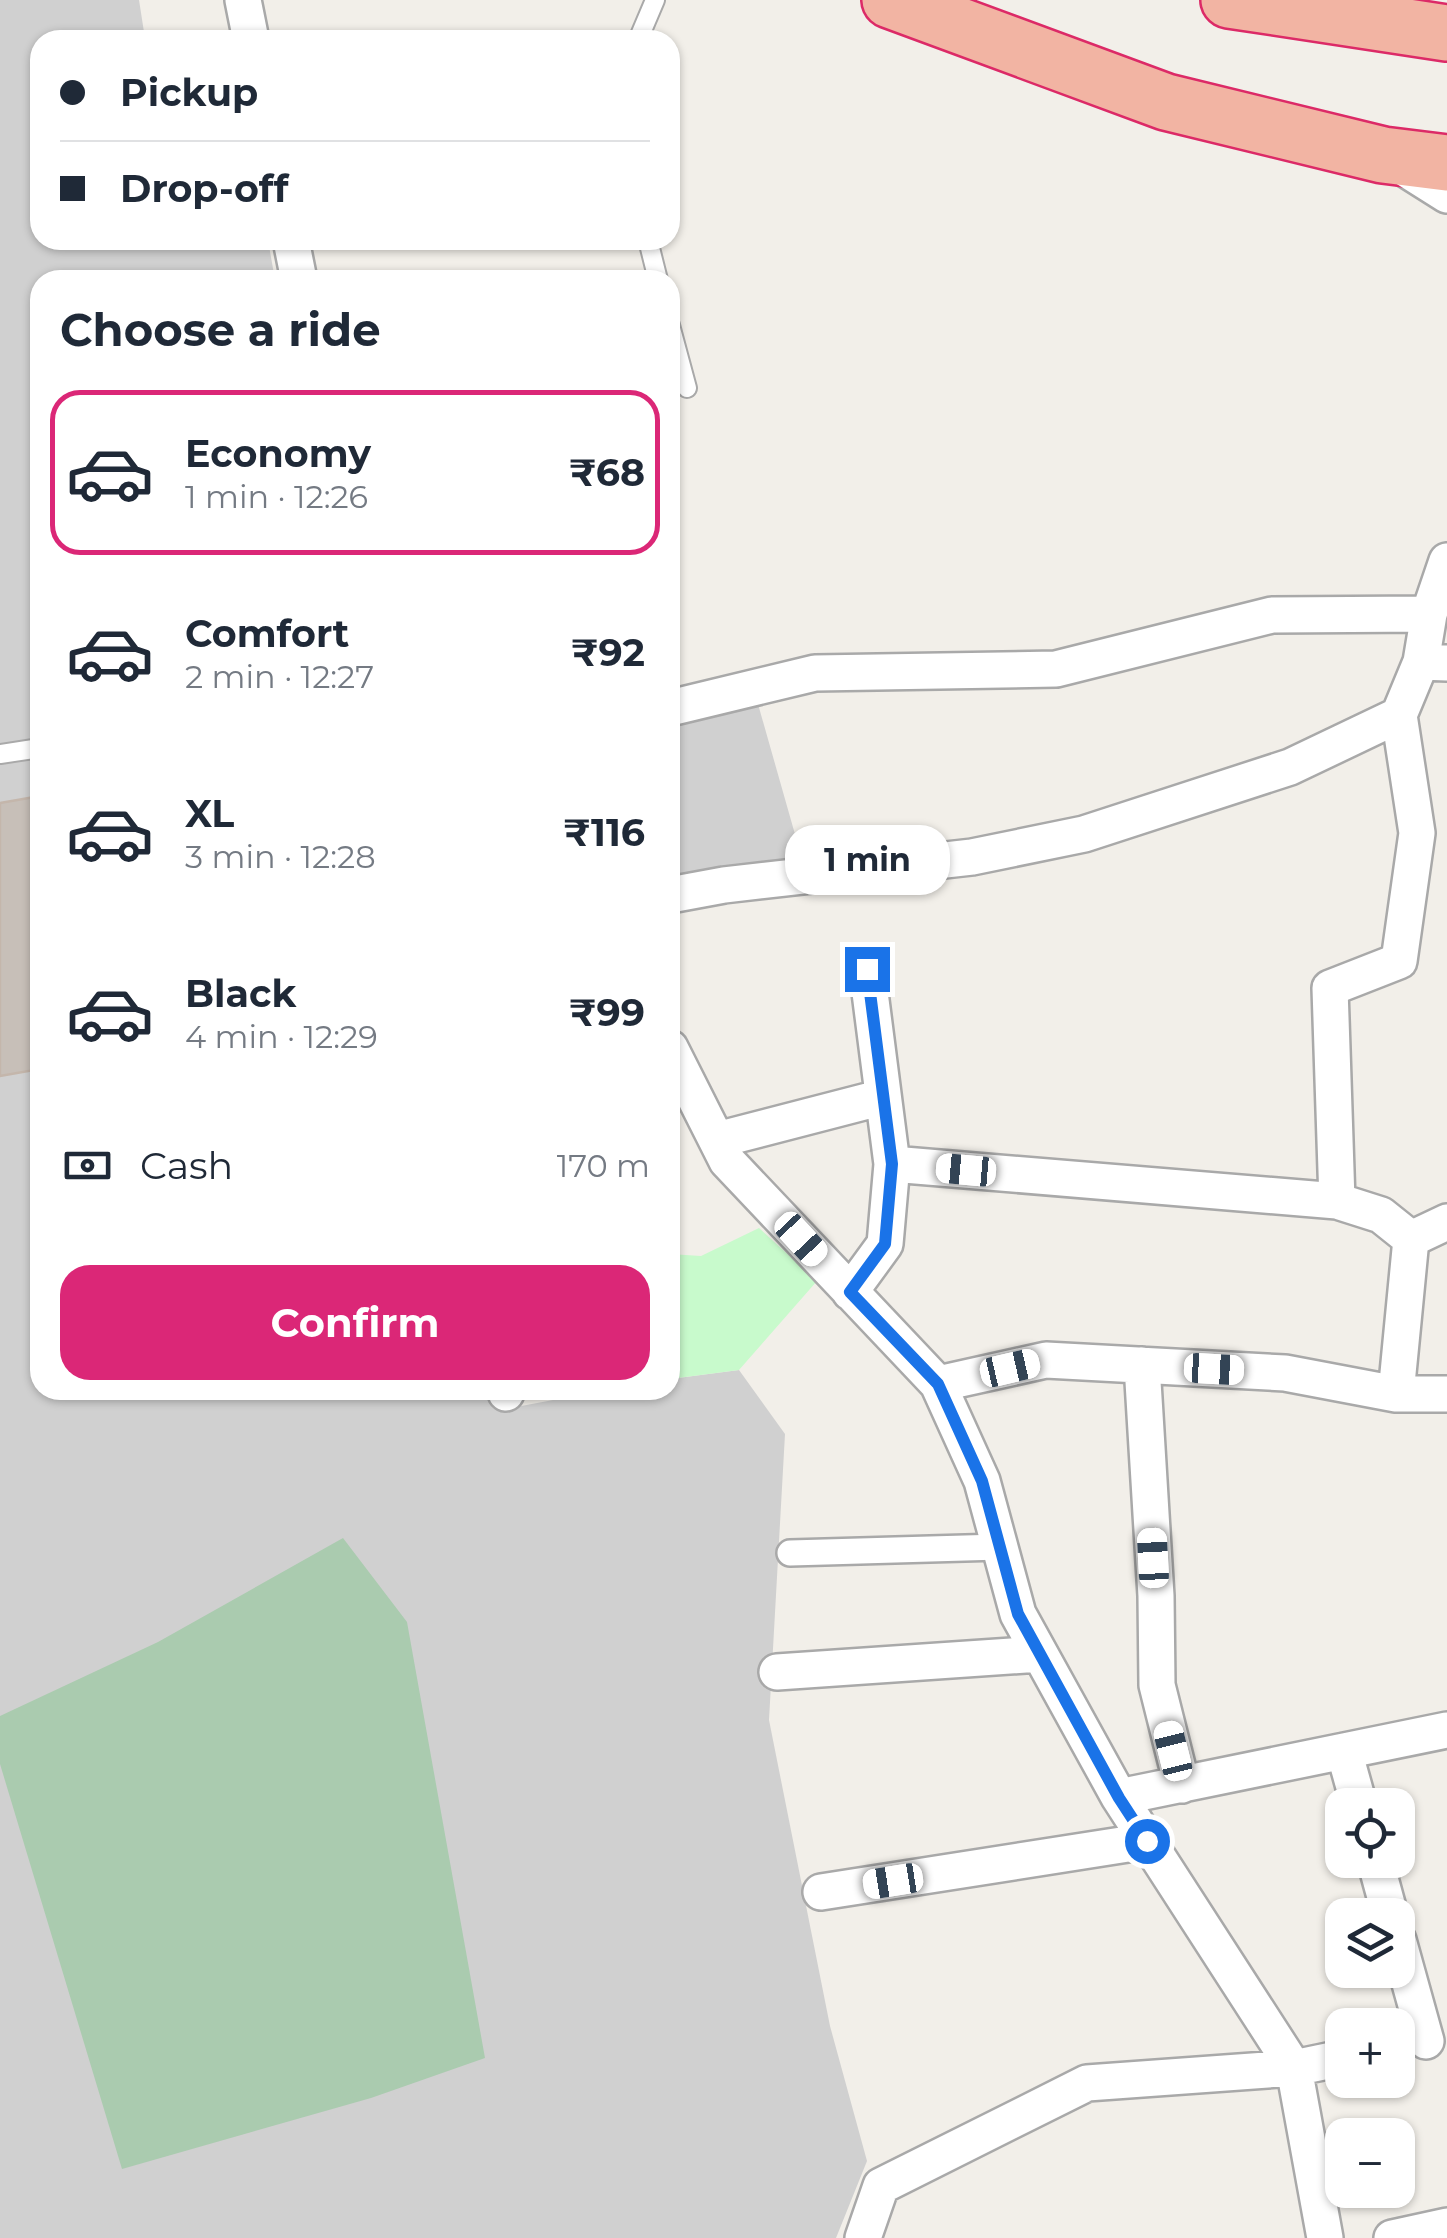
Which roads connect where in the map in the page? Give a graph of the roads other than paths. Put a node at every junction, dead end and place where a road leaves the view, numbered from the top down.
1 (243, 0) edge
2 (655, 0) edge
3 (890, 0) edge
4 (1229, 0) edge
5 (249, 30) edge
6 (642, 30) edge
7 (1447, 33) edge
8 (1383, 155) junction
9 (1447, 163) edge
10 (1447, 195) edge
11 (680, 362) edge
12 (687, 388) dead end
13 (1447, 560) edge
14 (1430, 614) junction
15 (1434, 662) edge
16 (680, 706) edge
17 (1398, 715) junction
18 (30, 750) edge
19 (0, 754) edge
20 (680, 893) edge
21 (867, 969) dead end
22 (680, 1068) edge
23 (883, 1097) junction
24 (716, 1140) junction
25 (892, 1164) junction
26 (1338, 1201) junction
27 (1447, 1222) edge
28 (1411, 1239) junction
29 (850, 1292) junction
30 (1142, 1365) junction
31 (938, 1384) junction
32 (1396, 1394) junction
33 (1447, 1394) edge
34 (1000, 1548) junction
35 (790, 1552) dead end
36 (1040, 1654) junction
37 (777, 1672) dead end
38 (1447, 1730) edge
39 (1344, 1751) junction
40 (1182, 1785) junction
41 (1354, 1788) edge
42 (1119, 1798) junction
43 (1147, 1841) junction
44 (821, 1892) dead end
45 (1410, 1988) edge
46 (1424, 2042) edge
47 (1325, 2062) edge
48 (1294, 2068) junction
49 (1447, 2226) edge
50 (863, 2238) edge
51 (1325, 2238) edge
52 (1392, 2238) edge

1 - 5 street
2 - 6 lane
3 - 8 highway
4 - 7 highway
8 - 9 highway
8 - 10 street
11 - 12 lane
13 - 14 street
14 - 15 street
14 - 16 street
15 - 17 street
17 - 20 street
17 - 26 street
18 - 19 lane
21 - 23 street
22 - 24 street
23 - 24 street
23 - 25 street
24 - 29 street
25 - 26 street
25 - 29 street
26 - 28 street
27 - 28 street
28 - 32 street
29 - 31 street
30 - 31 street
30 - 32 street
30 - 40 street
31 - 34 street
32 - 33 street
34 - 35 street
34 - 36 street
36 - 37 street
36 - 42 street
38 - 39 street
39 - 40 street
39 - 41 street
40 - 42 street
42 - 43 street
43 - 44 street
43 - 48 street
45 - 46 street
47 - 48 street
48 - 50 street
48 - 51 street
49 - 52 street

